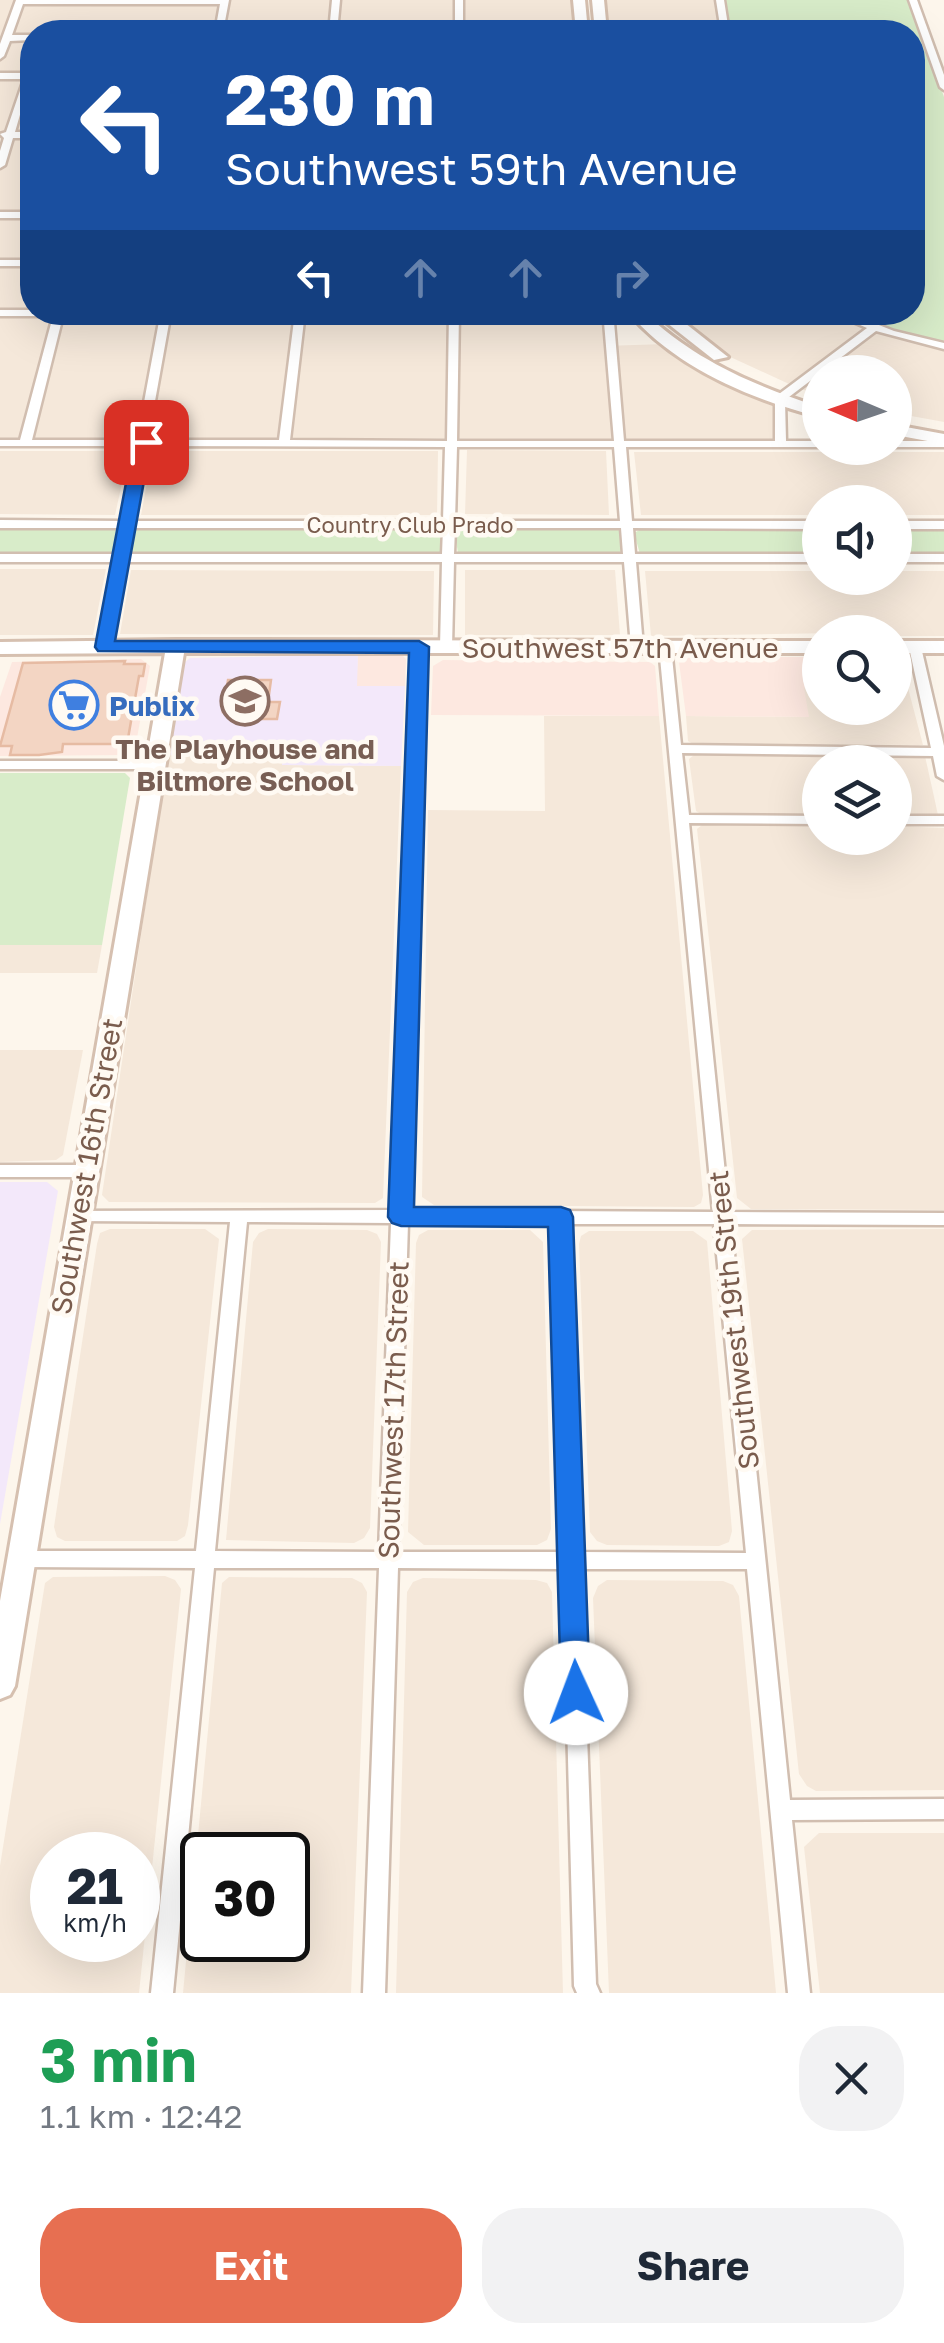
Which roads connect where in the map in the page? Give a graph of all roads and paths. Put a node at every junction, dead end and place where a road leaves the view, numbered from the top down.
1 (19, 1) edge
2 (224, 1) edge
3 (925, 32) edge
4 (6, 38) junction
5 (20, 38) edge
6 (0, 56) edge
7 (943, 81) edge
8 (20, 101) edge
9 (5, 135) edge
10 (0, 165) edge
11 (56, 325) edge
12 (164, 325) edge
13 (298, 325) edge
14 (454, 325) edge
15 (609, 325) edge
16 (649, 325) edge
17 (677, 325) edge
18 (867, 325) edge
19 (874, 328) junction
20 (944, 346) edge
21 (786, 394) junction
22 (802, 396) edge
23 (802, 402) edge
24 (912, 420) edge
25 (944, 426) edge
26 (912, 434) edge
27 (944, 442) edge
28 (0, 443) edge
29 (26, 443) junction
30 (912, 443) edge
31 (142, 444) junction
32 (284, 444) junction
33 (452, 444) junction
34 (620, 444) junction
35 (781, 444) junction
36 (802, 444) edge
37 (0, 524) edge
38 (127, 524) junction
39 (450, 524) junction
40 (626, 525) junction
41 (802, 525) edge
42 (912, 525) edge
43 (944, 525) edge
44 (0, 558) edge
45 (121, 558) junction
46 (450, 558) junction
47 (629, 558) junction
48 (802, 558) edge
49 (912, 558) edge
50 (944, 558) edge
51 (176, 646) junction
52 (104, 647) junction
53 (419, 647) junction
54 (446, 647) junction
55 (637, 647) junction
56 (665, 647) junction
57 (0, 648) edge
58 (802, 648) edge
59 (912, 648) edge
60 (944, 648) edge
61 (912, 668) edge
62 (676, 749) junction
63 (941, 752) edge
64 (0, 765) edge
65 (154, 765) junction
66 (944, 776) edge
67 (682, 819) junction
68 (802, 820) edge
69 (912, 820) edge
70 (944, 820) edge
71 (0, 1171) edge
72 (85, 1171) junction
73 (77, 1215) junction
74 (239, 1216) junction
75 (401, 1217) junction
76 (561, 1217) junction
77 (722, 1218) junction
78 (944, 1218) edge
79 (21, 1558) junction
80 (204, 1559) junction
81 (388, 1560) junction
82 (571, 1562) junction
83 (756, 1562) junction
84 (0, 1686) edge
85 (944, 1809) edge
86 (779, 1810) junction
87 (585, 1991) edge
88 (162, 1993) edge
89 (374, 1993) edge
90 (799, 1993) edge

1 - 2 street
1 - 4 street
3 - 7 street
4 - 5 street
4 - 6 street
8 - 9 street
9 - 10 street
11 - 29 street
12 - 31 street
13 - 32 street
14 - 33 street
15 - 34 street
16 - 21 street
17 - 21 street
18 - 19 street
19 - 20 street
19 - 21 street
21 - 22 street
21 - 23 street
21 - 35 street
24 - 25 street
26 - 27 street
27 - 30 street
28 - 29 street
29 - 31 street
31 - 32 street
31 - 38 street
32 - 33 street
33 - 34 street
33 - 39 street
34 - 35 street
34 - 40 street
35 - 36 street
37 - 38 street, Country Club Prado
38 - 39 street, Country Club Prado
38 - 45 street
39 - 40 street, Country Club Prado
39 - 46 street
40 - 41 street, Country Club Prado
40 - 47 street
42 - 43 street
44 - 45 street, Country Club Prado
45 - 46 street, Country Club Prado
45 - 52 street
46 - 47 street, Country Club Prado
46 - 54 street
47 - 48 street, Country Club Prado
47 - 55 street
49 - 50 street
51 - 52 street, Southwest 57th Avenue
51 - 53 street, Southwest 57th Avenue
51 - 65 street, Southwest 16th Street
52 - 57 street, Southwest 57th Avenue
53 - 54 street, Southwest 57th Avenue
53 - 75 street, Southwest 17th Street
54 - 55 street, Southwest 57th Avenue
55 - 56 street, Southwest 57th Avenue
56 - 58 street, Southwest 57th Avenue
56 - 62 street, Southwest 19th Street
59 - 60 street
61 - 63 street
62 - 63 street
62 - 67 street, Southwest 19th Street
63 - 66 street
64 - 65 street
65 - 72 street, Southwest 16th Street
67 - 68 street
67 - 77 street, Southwest 19th Street
69 - 70 street
71 - 72 street
72 - 73 street, Southwest 16th Street
73 - 74 street
73 - 79 street, Southwest 16th Street
74 - 75 street
74 - 80 street
75 - 76 street
75 - 81 street, Southwest 17th Street
76 - 77 street
76 - 82 street
77 - 78 street
77 - 83 street, Southwest 19th Street
79 - 80 street
79 - 84 street, Southwest 16th Street
80 - 81 street
80 - 88 street
81 - 82 street
81 - 89 street, Southwest 17th Street
82 - 83 street
82 - 87 street
83 - 86 street, Southwest 19th Street
85 - 86 street
86 - 90 street, Southwest 19th Street

